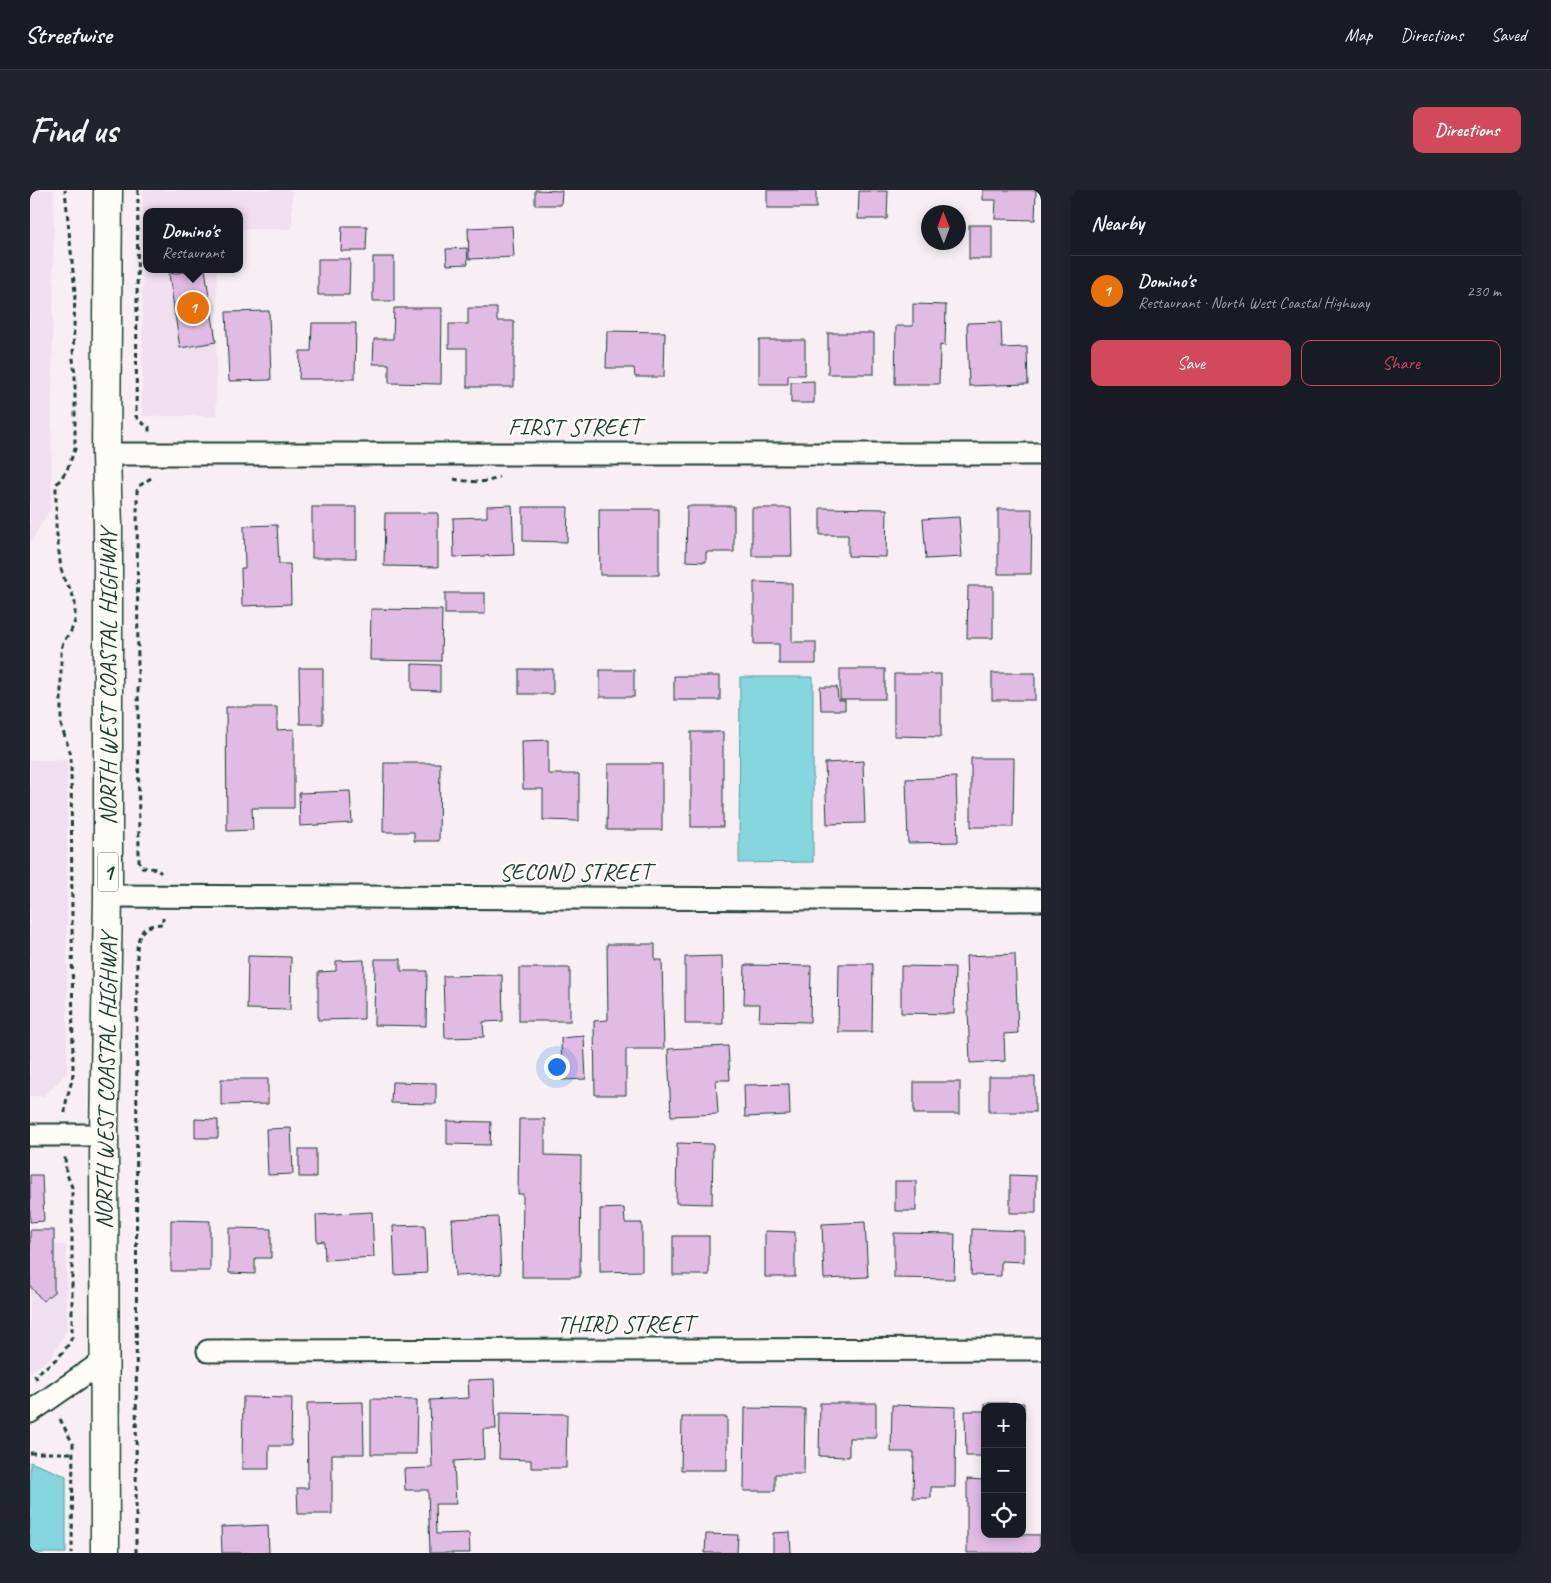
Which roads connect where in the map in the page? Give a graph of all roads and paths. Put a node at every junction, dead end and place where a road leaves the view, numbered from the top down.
1 (65, 190) edge
2 (108, 190) edge
3 (138, 190) edge
4 (149, 427) dead end
5 (106, 454) junction
6 (1041, 454) edge
7 (151, 478) dead end
8 (162, 874) dead end
9 (108, 896) junction
10 (1041, 900) edge
11 (163, 924) dead end
12 (65, 1110) dead end
13 (30, 1135) edge
14 (104, 1135) junction
15 (65, 1161) dead end
16 (1041, 1349) edge
17 (208, 1351) dead end
18 (105, 1360) junction
19 (38, 1383) dead end
20 (30, 1412) edge
21 (59, 1417) dead end
22 (30, 1453) edge
23 (72, 1453) junction
24 (72, 1553) edge
25 (105, 1553) edge
26 (136, 1553) edge

1 - 12 path
2 - 5 highway, NORTH WEST COASTAL HIGHWAY / 1
3 - 4 path
5 - 6 street, FIRST STREET
5 - 9 highway, NORTH WEST COASTAL HIGHWAY / 1
7 - 8 path
9 - 10 street, SECOND STREET
9 - 14 highway, NORTH WEST COASTAL HIGHWAY / 1
11 - 26 path
13 - 14 street
14 - 18 highway, NORTH WEST COASTAL HIGHWAY / 1
15 - 19 path
16 - 17 street, THIRD STREET
18 - 20 street
18 - 25 highway, NORTH WEST COASTAL HIGHWAY / 1
21 - 23 path
22 - 23 path
23 - 24 path

